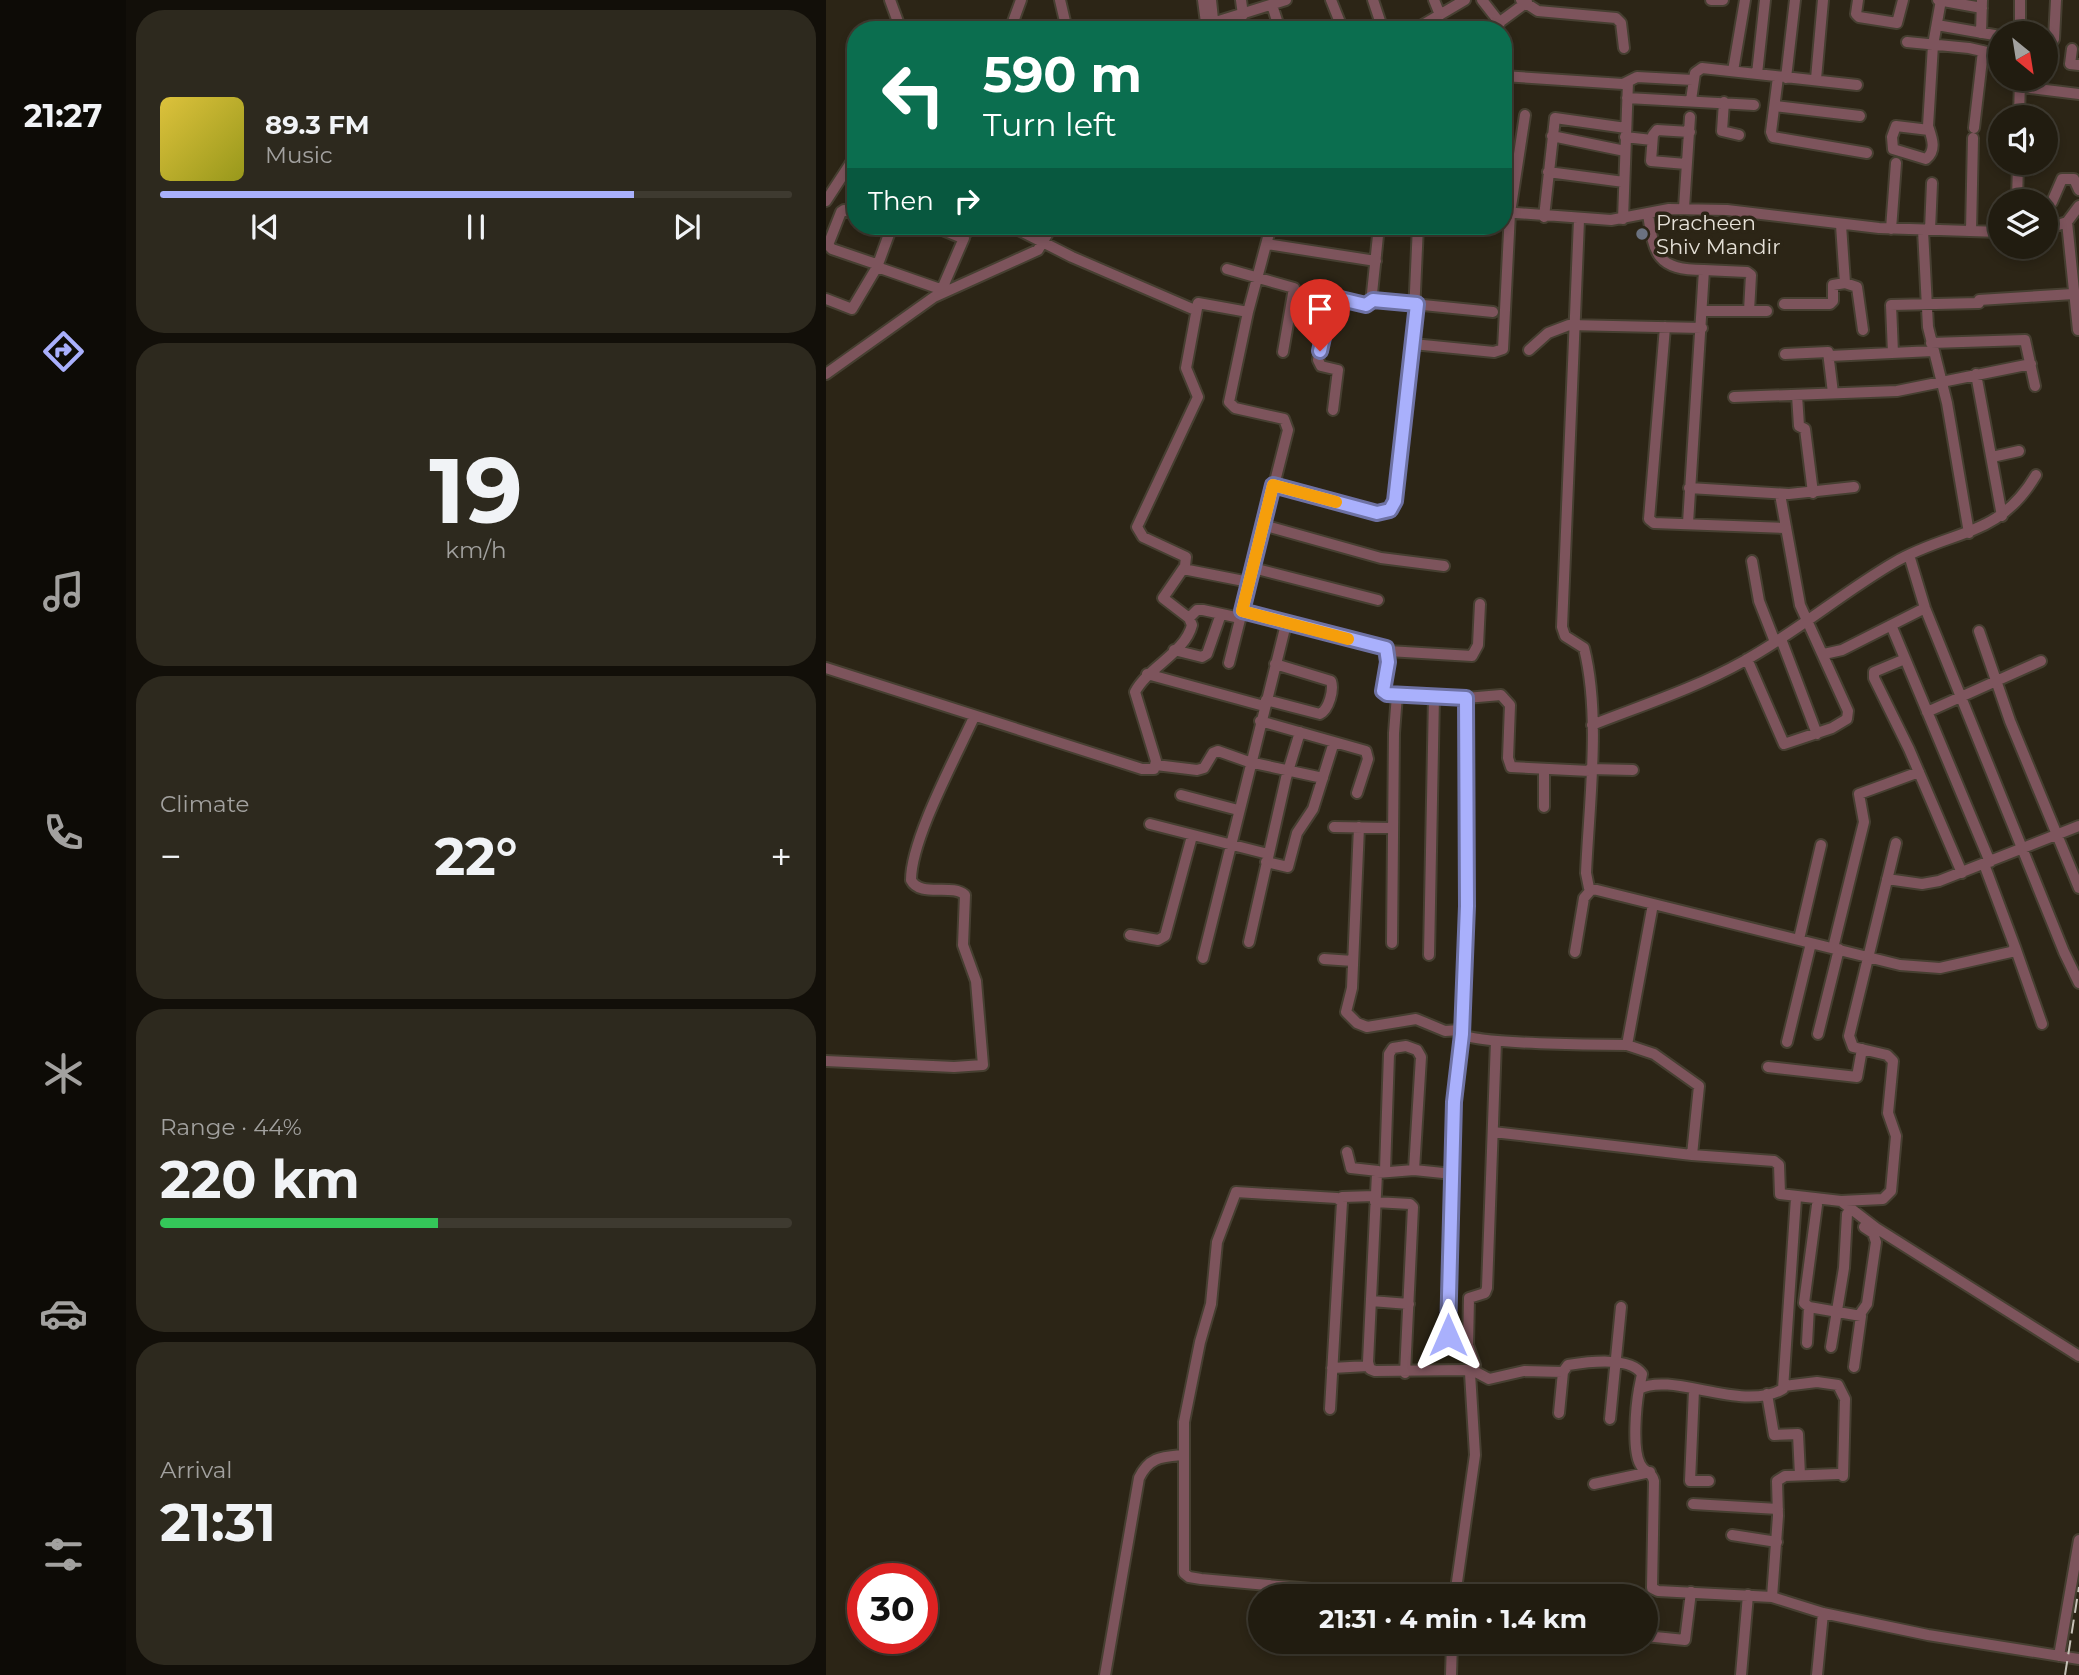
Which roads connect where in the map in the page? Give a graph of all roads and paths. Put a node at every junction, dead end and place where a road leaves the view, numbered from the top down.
1 (890, 0) edge
2 (1021, 0) edge
3 (1060, 0) edge
4 (1203, 0) edge
5 (1211, 0) edge
6 (1241, 0) edge
7 (1286, 0) edge
8 (1331, 0) edge
9 (1373, 0) edge
10 (1434, 0) edge
11 (1465, 0) edge
12 (1482, 0) edge
13 (1711, 0) edge
14 (1723, 0) edge
15 (1745, 0) edge
16 (1765, 0) edge
17 (1795, 0) edge
18 (1823, 0) edge
19 (1858, 0) edge
20 (1903, 0) edge
21 (1939, 0) edge
22 (2020, 0) edge
23 (2056, 0) edge
24 (1525, 2) edge
25 (1982, 4) edge
26 (1272, 5) junction
27 (1243, 15) junction
28 (1440, 15) junction
29 (898, 21) edge
30 (1013, 21) edge
31 (1065, 21) edge
32 (1208, 21) edge
33 (1210, 21) edge
34 (1226, 21) edge
35 (1277, 21) edge
36 (1339, 21) edge
37 (1380, 21) edge
38 (1429, 21) edge
39 (1498, 21) edge
40 (1502, 21) edge
41 (2020, 21) edge
42 (2055, 21) edge
43 (1937, 25) junction
44 (1981, 33) junction
45 (1988, 34) edge
46 (1907, 42) dead end
47 (1933, 45) junction
48 (1624, 48) dead end
49 (2071, 49) dead end
50 (1983, 51) junction
51 (1988, 52) edge
52 (2079, 65) edge
53 (1733, 71) junction
54 (1757, 74) junction
55 (1512, 76) edge
56 (1782, 77) junction
57 (1816, 79) junction
58 (1693, 80) junction
59 (1628, 82) junction
60 (1857, 85) dead end
61 (2054, 91) edge
62 (2079, 94) edge
63 (1627, 98) junction
64 (1691, 100) junction
65 (1724, 102) junction
66 (1754, 105) dead end
67 (1775, 106) junction
68 (1525, 115) dead end
69 (1860, 116) dead end
70 (1690, 117) dead end
71 (1929, 130) dead end
72 (1625, 132) junction
73 (1690, 132) junction
74 (1739, 135) dead end
75 (1552, 136) junction
76 (1652, 140) junction
77 (1625, 151) junction
78 (1867, 153) dead end
79 (1896, 163) dead end
80 (1686, 164) junction
81 (847, 169) edge
82 (1548, 172) junction
83 (1512, 182) edge
84 (1624, 182) junction
85 (1932, 183) dead end
86 (2058, 189) edge
87 (2079, 190) edge
88 (826, 200) edge
89 (2079, 206) edge
90 (1684, 208) junction
91 (847, 211) edge
92 (1512, 214) edge
93 (1648, 214) junction
94 (1545, 217) junction
95 (1623, 219) junction
96 (1580, 220) junction
97 (2067, 222) junction
98 (1841, 225) junction
99 (2058, 225) edge
100 (1891, 229) junction
101 (1926, 230) junction
102 (1972, 231) junction
103 (1988, 232) edge
104 (886, 235) edge
105 (956, 235) edge
106 (966, 235) edge
107 (1029, 235) edge
108 (1048, 235) edge
109 (1269, 235) edge
110 (1378, 235) edge
111 (1418, 235) edge
112 (1506, 235) edge
113 (964, 238) junction
114 (1045, 243) junction
115 (1267, 244) junction
116 (1376, 261) junction
117 (877, 265) junction
118 (1227, 269) dead end
119 (1704, 270) junction
120 (1258, 278) junction
121 (1845, 283) junction
122 (944, 290) junction
123 (2073, 294) junction
124 (826, 299) edge
125 (1373, 300) junction
126 (1929, 303) junction
127 (1417, 304) junction
128 (1784, 304) dead end
129 (1195, 310) junction
130 (1703, 311) junction
131 (1749, 311) junction
132 (1248, 312) junction
133 (1493, 312) dead end
134 (1767, 312) dead end
135 (1577, 325) junction
136 (1665, 327) junction
137 (1702, 328) junction
138 (1863, 330) dead end
139 (2078, 330) edge
140 (1413, 344) junction
141 (1932, 347) junction
142 (1529, 350) dead end
143 (1283, 352) dead end
144 (1893, 353) junction
145 (1785, 354) dead end
146 (1830, 356) junction
147 (2031, 364) junction
148 (826, 374) edge
149 (1976, 374) junction
150 (1942, 382) junction
151 (2035, 386) dead end
152 (1833, 393) junction
153 (1797, 395) junction
154 (1734, 397) dead end
155 (1333, 410) dead end
156 (2019, 450) dead end
157 (1992, 457) junction
158 (2036, 475) dead end
159 (1273, 485) junction
160 (1854, 487) dead end
161 (1689, 488) junction
162 (1813, 493) junction
163 (1780, 494) junction
164 (2003, 516) junction
165 (1688, 523) junction
166 (1263, 525) junction
167 (1784, 528) junction
168 (1969, 533) junction
169 (1909, 555) junction
170 (1752, 561) dead end
171 (1444, 566) dead end
172 (1253, 568) junction
173 (1184, 569) junction
174 (1249, 582) junction
175 (1378, 600) dead end
176 (1480, 604) dead end
177 (1925, 608) junction
178 (1221, 614) junction
179 (1241, 615) junction
180 (1189, 618) junction
181 (1807, 622) junction
182 (1286, 624) junction
183 (1891, 625) junction
184 (1979, 631) dead end
185 (1778, 640) junction
186 (1174, 650) junction
187 (1388, 651) junction
188 (1824, 654) junction
189 (1746, 659) junction
190 (1905, 659) junction
191 (2041, 661) dead end
192 (1230, 663) dead end
193 (1275, 664) junction
194 (826, 668) edge
195 (1147, 674) junction
196 (1996, 682) junction
197 (1397, 695) junction
198 (1434, 696) junction
199 (1466, 698) junction
200 (1961, 698) junction
201 (1265, 703) junction
202 (1927, 712) junction
203 (974, 717) junction
204 (1260, 721) junction
205 (1592, 725) junction
206 (1300, 732) junction
207 (1817, 734) junction
208 (1334, 742) junction
209 (1249, 762) junction
210 (1156, 765) junction
211 (1288, 770) junction
212 (1544, 770) junction
213 (1590, 770) junction
214 (1633, 770) dead end
215 (1919, 772) junction
216 (1323, 778) junction
217 (1357, 793) dead end
218 (1181, 795) dead end
219 (1544, 807) dead end
220 (1238, 810) junction
221 (1150, 824) dead end
222 (2079, 825) edge
223 (1334, 827) dead end
224 (1359, 827) junction
225 (1393, 828) junction
226 (2057, 834) junction
227 (1192, 836) junction
228 (1896, 842) dead end
229 (1821, 845) dead end
230 (1230, 846) junction
231 (2022, 848) junction
232 (1267, 858) junction
233 (1987, 863) junction
234 (1962, 873) junction
235 (1887, 878) junction
236 (2079, 888) edge
237 (1591, 890) junction
238 (1653, 904) junction
239 (1130, 935) dead end
240 (1799, 939) junction
241 (1249, 942) dead end
242 (1392, 943) dead end
243 (1811, 943) junction
244 (2015, 947) junction
245 (1836, 948) junction
246 (1575, 952) dead end
247 (1429, 955) dead end
248 (1869, 956) junction
249 (1203, 958) dead end
250 (1324, 959) dead end
251 (1353, 961) junction
252 (2079, 983) edge
253 (2042, 1024) dead end
254 (1461, 1032) junction
255 (1818, 1034) dead end
256 (1496, 1041) junction
257 (1787, 1042) dead end
258 (1627, 1045) junction
259 (1862, 1049) junction
260 (826, 1061) edge
261 (1768, 1067) dead end
262 (1493, 1132) junction
263 (1348, 1152) dead end
264 (1692, 1155) junction
265 (1382, 1170) junction
266 (1414, 1170) junction
267 (1453, 1174) junction
268 (1342, 1197) dead end
269 (1799, 1198) junction
270 (1375, 1199) junction
271 (1840, 1201) junction
272 (1817, 1205) junction
273 (1847, 1214) junction
274 (1371, 1301) junction
275 (1409, 1304) junction
276 (1622, 1307) dead end
277 (1809, 1307) junction
278 (1837, 1311) junction
279 (1860, 1314) junction
280 (1448, 1335) dead end
281 (1807, 1343) dead end
282 (1831, 1347) dead end
283 (2079, 1356) edge
284 (1615, 1364) junction
285 (1368, 1366) junction
286 (1854, 1367) dead end
287 (1332, 1368) junction
288 (1471, 1371) junction
289 (1563, 1372) junction
290 (1405, 1373) junction
291 (1784, 1387) junction
292 (1639, 1389) junction
293 (1694, 1390) junction
294 (1767, 1394) junction
295 (1330, 1409) dead end
296 (1559, 1413) dead end
297 (1610, 1419) dead end
298 (1183, 1455) junction
299 (1650, 1472) junction
300 (1801, 1475) junction
301 (1709, 1481) dead end
302 (1594, 1484) dead end
303 (1693, 1504) dead end
304 (1778, 1509) junction
305 (1732, 1535) dead end
306 (2079, 1540) edge
307 (1777, 1542) junction
308 (1263, 1584) edge
309 (1457, 1584) edge
310 (1691, 1592) junction
311 (1748, 1595) junction
312 (1772, 1597) junction
313 (1823, 1612) junction
314 (1658, 1637) edge
315 (1452, 1654) edge
316 (2059, 1656) junction
317 (2079, 1659) edge
318 (1105, 1675) edge
319 (1451, 1675) edge
320 (1741, 1675) edge
321 (1816, 1675) edge

1 - 29 street
2 - 30 street
3 - 31 street
4 - 32 street
5 - 33 street
6 - 27 street
7 - 26 street
8 - 36 street
9 - 37 street
10 - 28 street
11 - 28 street
12 - 39 street
13 - 14 street
15 - 53 street
16 - 54 street
17 - 56 street
18 - 57 street
19 - 20 street
21 - 25 street
21 - 43 street
22 - 41 street
23 - 42 street
24 - 40 street
24 - 48 street
25 - 44 street
26 - 27 street
26 - 35 street
27 - 34 street
28 - 38 street
43 - 44 street
43 - 47 street
44 - 45 street
46 - 47 street
47 - 50 street
47 - 71 street
49 - 52 street
50 - 51 street
50 - 102 street
53 - 54 street
53 - 58 street
54 - 56 street
55 - 59 street
56 - 57 street
56 - 67 street
57 - 60 street
58 - 59 street
58 - 64 street
59 - 63 street
61 - 62 street
63 - 64 street
63 - 72 street
64 - 65 street
65 - 66 street
65 - 74 street
67 - 69 street
67 - 78 street
68 - 83 street
70 - 73 street
72 - 75 street
72 - 76 street
72 - 77 street
73 - 76 street
73 - 80 street
75 - 77 street
75 - 82 street
76 - 80 street
77 - 84 street
79 - 100 street
80 - 90 street
81 - 88 street
82 - 84 street
82 - 94 street
84 - 95 street
85 - 101 street
86 - 87 street
89 - 97 street
90 - 93 street
90 - 98 street
91 - 117 street
92 - 94 street
93 - 95 street
93 - 119 street
94 - 96 street
95 - 96 street
96 - 135 street
97 - 99 street
97 - 123 street
98 - 100 street
98 - 121 street
100 - 101 street
101 - 102 street
101 - 126 street
102 - 103 street
104 - 117 street
105 - 113 street
106 - 113 street
107 - 114 street
108 - 114 street
109 - 115 street
110 - 116 street
111 - 127 street
112 - 140 street
113 - 122 street
114 - 122 street
114 - 129 street
115 - 116 street
115 - 120 street
116 - 125 street
117 - 122 street
117 - 124 street
118 - 120 street
119 - 130 street
119 - 131 street
120 - 132 street
120 - 143 street
121 - 128 street
121 - 138 street
122 - 148 street
123 - 126 street
123 - 139 street
125 - 127 street
125 - 155 street
126 - 141 street
126 - 144 street
127 - 133 street
127 - 140 street
129 - 132 street
129 - 173 street
130 - 131 street
130 - 137 street
131 - 134 street
132 - 159 street
135 - 136 street
135 - 142 street
135 - 205 street
136 - 137 street
136 - 165 street
137 - 161 street
140 - 159 street
141 - 144 street
141 - 147 street
141 - 150 street
144 - 146 street
145 - 146 street
146 - 152 street
147 - 149 street
147 - 151 street
149 - 150 street
149 - 157 street
150 - 152 street
150 - 168 street
152 - 153 street
153 - 154 street
153 - 162 street
156 - 157 street
157 - 164 street
158 - 164 street
159 - 166 street
160 - 162 street
161 - 163 street
161 - 165 street
162 - 163 street
163 - 167 street
164 - 168 street
165 - 167 street
166 - 171 street
166 - 172 street
167 - 181 street
168 - 169 street
169 - 177 street
169 - 181 street
170 - 185 street
172 - 174 street
172 - 175 street
173 - 174 street
173 - 180 street
174 - 179 street
176 - 187 street
177 - 183 street
177 - 200 street
178 - 179 street
178 - 180 street
178 - 186 street
179 - 182 street
179 - 192 street
180 - 186 street
181 - 185 street
181 - 188 street
182 - 187 street
182 - 193 street
183 - 188 street
183 - 190 street
184 - 196 street
185 - 189 street
185 - 207 street
186 - 195 street
187 - 197 street
188 - 207 street
189 - 205 street
189 - 207 street
190 - 202 street
190 - 215 street
191 - 196 street
193 - 201 street
193 - 201 street
194 - 203 street
195 - 201 street
195 - 210 street
196 - 200 street
196 - 226 street
197 - 198 street
197 - 225 street
198 - 199 street
198 - 247 street
199 - 212 street
199 - 254 street
200 - 202 street
200 - 231 street
201 - 204 street
202 - 233 street
203 - 210 street
203 - 260 street
204 - 206 street
204 - 209 street
205 - 213 street
206 - 208 street
206 - 211 street
208 - 216 street
208 - 217 street
209 - 210 street
209 - 211 street
209 - 220 street
211 - 216 street
211 - 232 street
212 - 213 street
212 - 219 street
213 - 214 street
213 - 237 street
215 - 234 street
215 - 245 street
216 - 232 street
218 - 220 street
220 - 230 street
221 - 227 street
222 - 226 street
223 - 224 street
224 - 225 street
224 - 251 street
225 - 242 street
226 - 231 street
226 - 236 street
227 - 230 street
227 - 239 street
228 - 235 street
229 - 240 street
230 - 232 street
230 - 249 street
231 - 233 street
231 - 252 street
232 - 241 street
233 - 234 street
233 - 244 street
234 - 235 street
235 - 248 street
237 - 238 street
237 - 246 street
238 - 240 street
238 - 258 street
240 - 243 street
243 - 245 street
243 - 257 street
244 - 248 street
244 - 253 street
245 - 248 street
245 - 255 street
248 - 259 street
250 - 251 street
251 - 254 street
254 - 256 street
254 - 267 street
256 - 258 street
256 - 262 street
258 - 264 street
259 - 261 street
259 - 271 street
262 - 264 street
262 - 288 street
263 - 265 street
264 - 269 street
265 - 266 street
265 - 266 street
265 - 270 street
266 - 267 street
267 - 280 street
268 - 270 street
269 - 271 street
269 - 272 street
269 - 291 street
270 - 274 street
270 - 275 street
271 - 283 street
272 - 273 street
272 - 277 street
273 - 278 street
273 - 279 street
274 - 275 street
274 - 285 street
275 - 290 street
276 - 284 street
277 - 278 street
277 - 281 street
278 - 279 street
278 - 282 street
279 - 286 street
284 - 289 street
284 - 292 street
284 - 297 street
285 - 287 street
285 - 290 street
287 - 295 street
287 - 298 street
288 - 289 street
288 - 290 street
288 - 309 street
289 - 296 street
291 - 294 street
291 - 300 street
292 - 293 street
292 - 299 street
293 - 294 street
293 - 301 street
294 - 300 street
298 - 308 street
298 - 318 street
299 - 302 street
299 - 310 street
300 - 304 street
303 - 304 street
304 - 307 street
305 - 307 street
306 - 316 street
307 - 312 street
310 - 311 street
310 - 314 street
311 - 312 street
311 - 320 street
312 - 313 street
313 - 316 street
313 - 321 street
315 - 319 street
316 - 317 street

